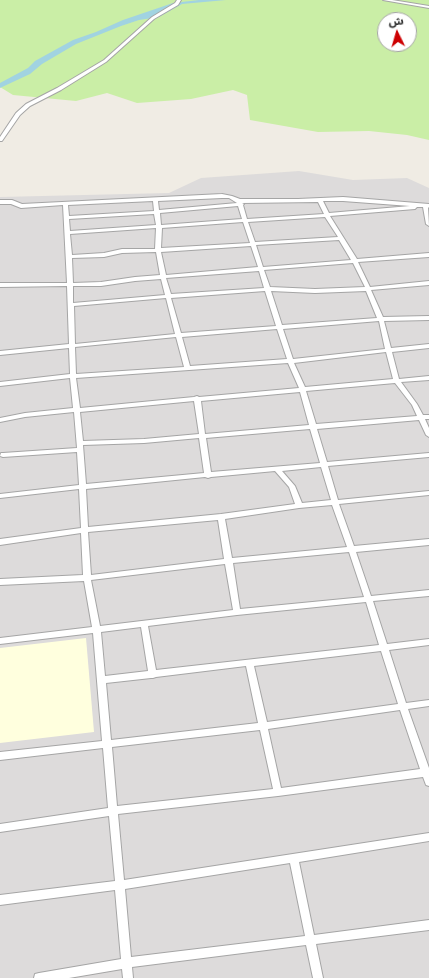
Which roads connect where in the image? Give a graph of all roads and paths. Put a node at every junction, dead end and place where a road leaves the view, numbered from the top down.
1 (179, 0) edge
2 (385, 0) edge
3 (398, 1) edge
4 (429, 7) edge
5 (0, 140) edge
6 (155, 199) junction
7 (320, 200) junction
8 (0, 202) edge
9 (65, 203) junction
10 (240, 203) junction
11 (427, 206) edge
12 (156, 212) junction
13 (326, 215) junction
14 (66, 218) junction
15 (246, 221) junction
16 (429, 224) edge
17 (159, 228) junction
18 (67, 233) junction
19 (341, 238) junction
20 (254, 244) junction
21 (158, 250) junction
22 (429, 255) edge
23 (69, 257) junction
24 (355, 261) junction
25 (262, 269) junction
26 (163, 276) junction
27 (429, 283) edge
28 (0, 285) edge
29 (70, 285) junction
30 (267, 289) junction
31 (368, 289) junction
32 (169, 296) junction
33 (70, 305) junction
34 (429, 318) edge
35 (381, 319) junction
36 (281, 328) junction
37 (180, 335) junction
38 (429, 346) edge
39 (72, 347) junction
40 (388, 351) junction
41 (0, 353) edge
42 (291, 361) junction
43 (187, 368) junction
44 (73, 376) junction
45 (429, 378) edge
46 (396, 380) junction
47 (0, 384) edge
48 (302, 388) junction
49 (197, 398) junction
50 (76, 410) junction
51 (421, 417) junction
52 (429, 417) edge
53 (0, 420) edge
54 (313, 426) junction
55 (203, 435) junction
56 (429, 435) edge
57 (80, 446) junction
58 (3, 455) dead end
59 (429, 455) edge
60 (323, 464) junction
61 (277, 469) junction
62 (208, 476) junction
63 (82, 488) junction
64 (429, 493) edge
65 (0, 496) edge
66 (335, 503) junction
67 (299, 506) junction
68 (221, 517) junction
69 (85, 530) junction
70 (0, 542) edge
71 (429, 542) edge
72 (352, 550) junction
73 (230, 561) junction
74 (87, 578) junction
75 (0, 582) edge
76 (429, 593) edge
77 (368, 600) junction
78 (237, 612) junction
79 (144, 624) junction
80 (96, 631) junction
81 (0, 642) edge
82 (429, 642) edge
83 (384, 646) junction
84 (249, 663) junction
85 (153, 675) junction
86 (101, 680) junction
87 (429, 703) edge
88 (402, 706) junction
89 (264, 726) junction
90 (108, 744) junction
91 (0, 756) edge
92 (427, 772) edge
93 (429, 782) edge
94 (278, 792) junction
95 (113, 811) junction
96 (0, 828) edge
97 (429, 837) edge
98 (294, 859) junction
99 (120, 885) junction
100 (0, 900) edge
101 (429, 924) edge
102 (310, 940) junction
103 (127, 963) junction
104 (39, 978) edge
105 (128, 978) edge
106 (318, 978) edge

1 - 5 street
2 - 3 street
3 - 4 street
6 - 9 street
6 - 10 street
6 - 12 street
7 - 10 street
7 - 11 street
7 - 13 street
8 - 9 street
9 - 14 street
10 - 12 street
10 - 15 street
11 - 13 street
11 - 16 street
12 - 14 street
12 - 17 street
13 - 15 street
13 - 19 street
14 - 18 street
15 - 17 street
15 - 20 street
17 - 18 street
17 - 21 street
18 - 23 street
19 - 20 street
19 - 24 street
20 - 21 street
20 - 25 street
21 - 23 street
21 - 26 street
22 - 24 street
23 - 29 street
24 - 25 street
24 - 31 street
25 - 26 street
25 - 30 street
26 - 29 street
26 - 32 street
27 - 31 street
28 - 29 street
29 - 33 street
30 - 31 street
30 - 32 street
30 - 36 street
31 - 35 street
32 - 33 street
32 - 37 street
33 - 39 street
34 - 35 street
35 - 36 street
35 - 40 street
36 - 37 street
36 - 42 street
37 - 39 street
37 - 43 street
38 - 40 street
39 - 41 street
39 - 44 street
40 - 42 street
40 - 46 street
42 - 43 street
42 - 48 street
43 - 44 street
44 - 47 street
44 - 50 street
45 - 46 street
46 - 48 street
46 - 51 street
48 - 49 street
48 - 54 street
49 - 50 street
49 - 55 street
50 - 53 street
50 - 57 street
51 - 52 street
51 - 54 street
51 - 56 street
54 - 55 street
54 - 60 street
55 - 57 street
55 - 62 street
57 - 58 street
57 - 63 street
59 - 60 street
60 - 61 street
60 - 66 street
61 - 62 street
61 - 67 street
62 - 63 street
63 - 65 street
63 - 69 street
64 - 66 street
66 - 67 street
66 - 72 street
67 - 68 street
68 - 69 street
68 - 73 street
69 - 70 street
69 - 74 street
71 - 72 street
72 - 73 street
72 - 77 street
73 - 74 street
73 - 78 street
74 - 75 street
74 - 80 street
76 - 77 street
77 - 78 street
77 - 83 street
78 - 79 street
79 - 80 street
79 - 85 street
80 - 81 street
80 - 86 street
82 - 83 street
83 - 84 street
83 - 88 street
84 - 85 street
84 - 89 street
85 - 86 street
86 - 90 street
87 - 88 street
88 - 89 street
88 - 92 street
89 - 90 street
89 - 94 street
90 - 91 street
90 - 95 street
92 - 93 street
92 - 94 street
94 - 95 street
95 - 96 street
95 - 99 street
97 - 98 street
98 - 99 street
98 - 102 street
99 - 100 street
99 - 103 street
101 - 102 street
102 - 103 street
102 - 106 street
103 - 104 street
103 - 105 street

